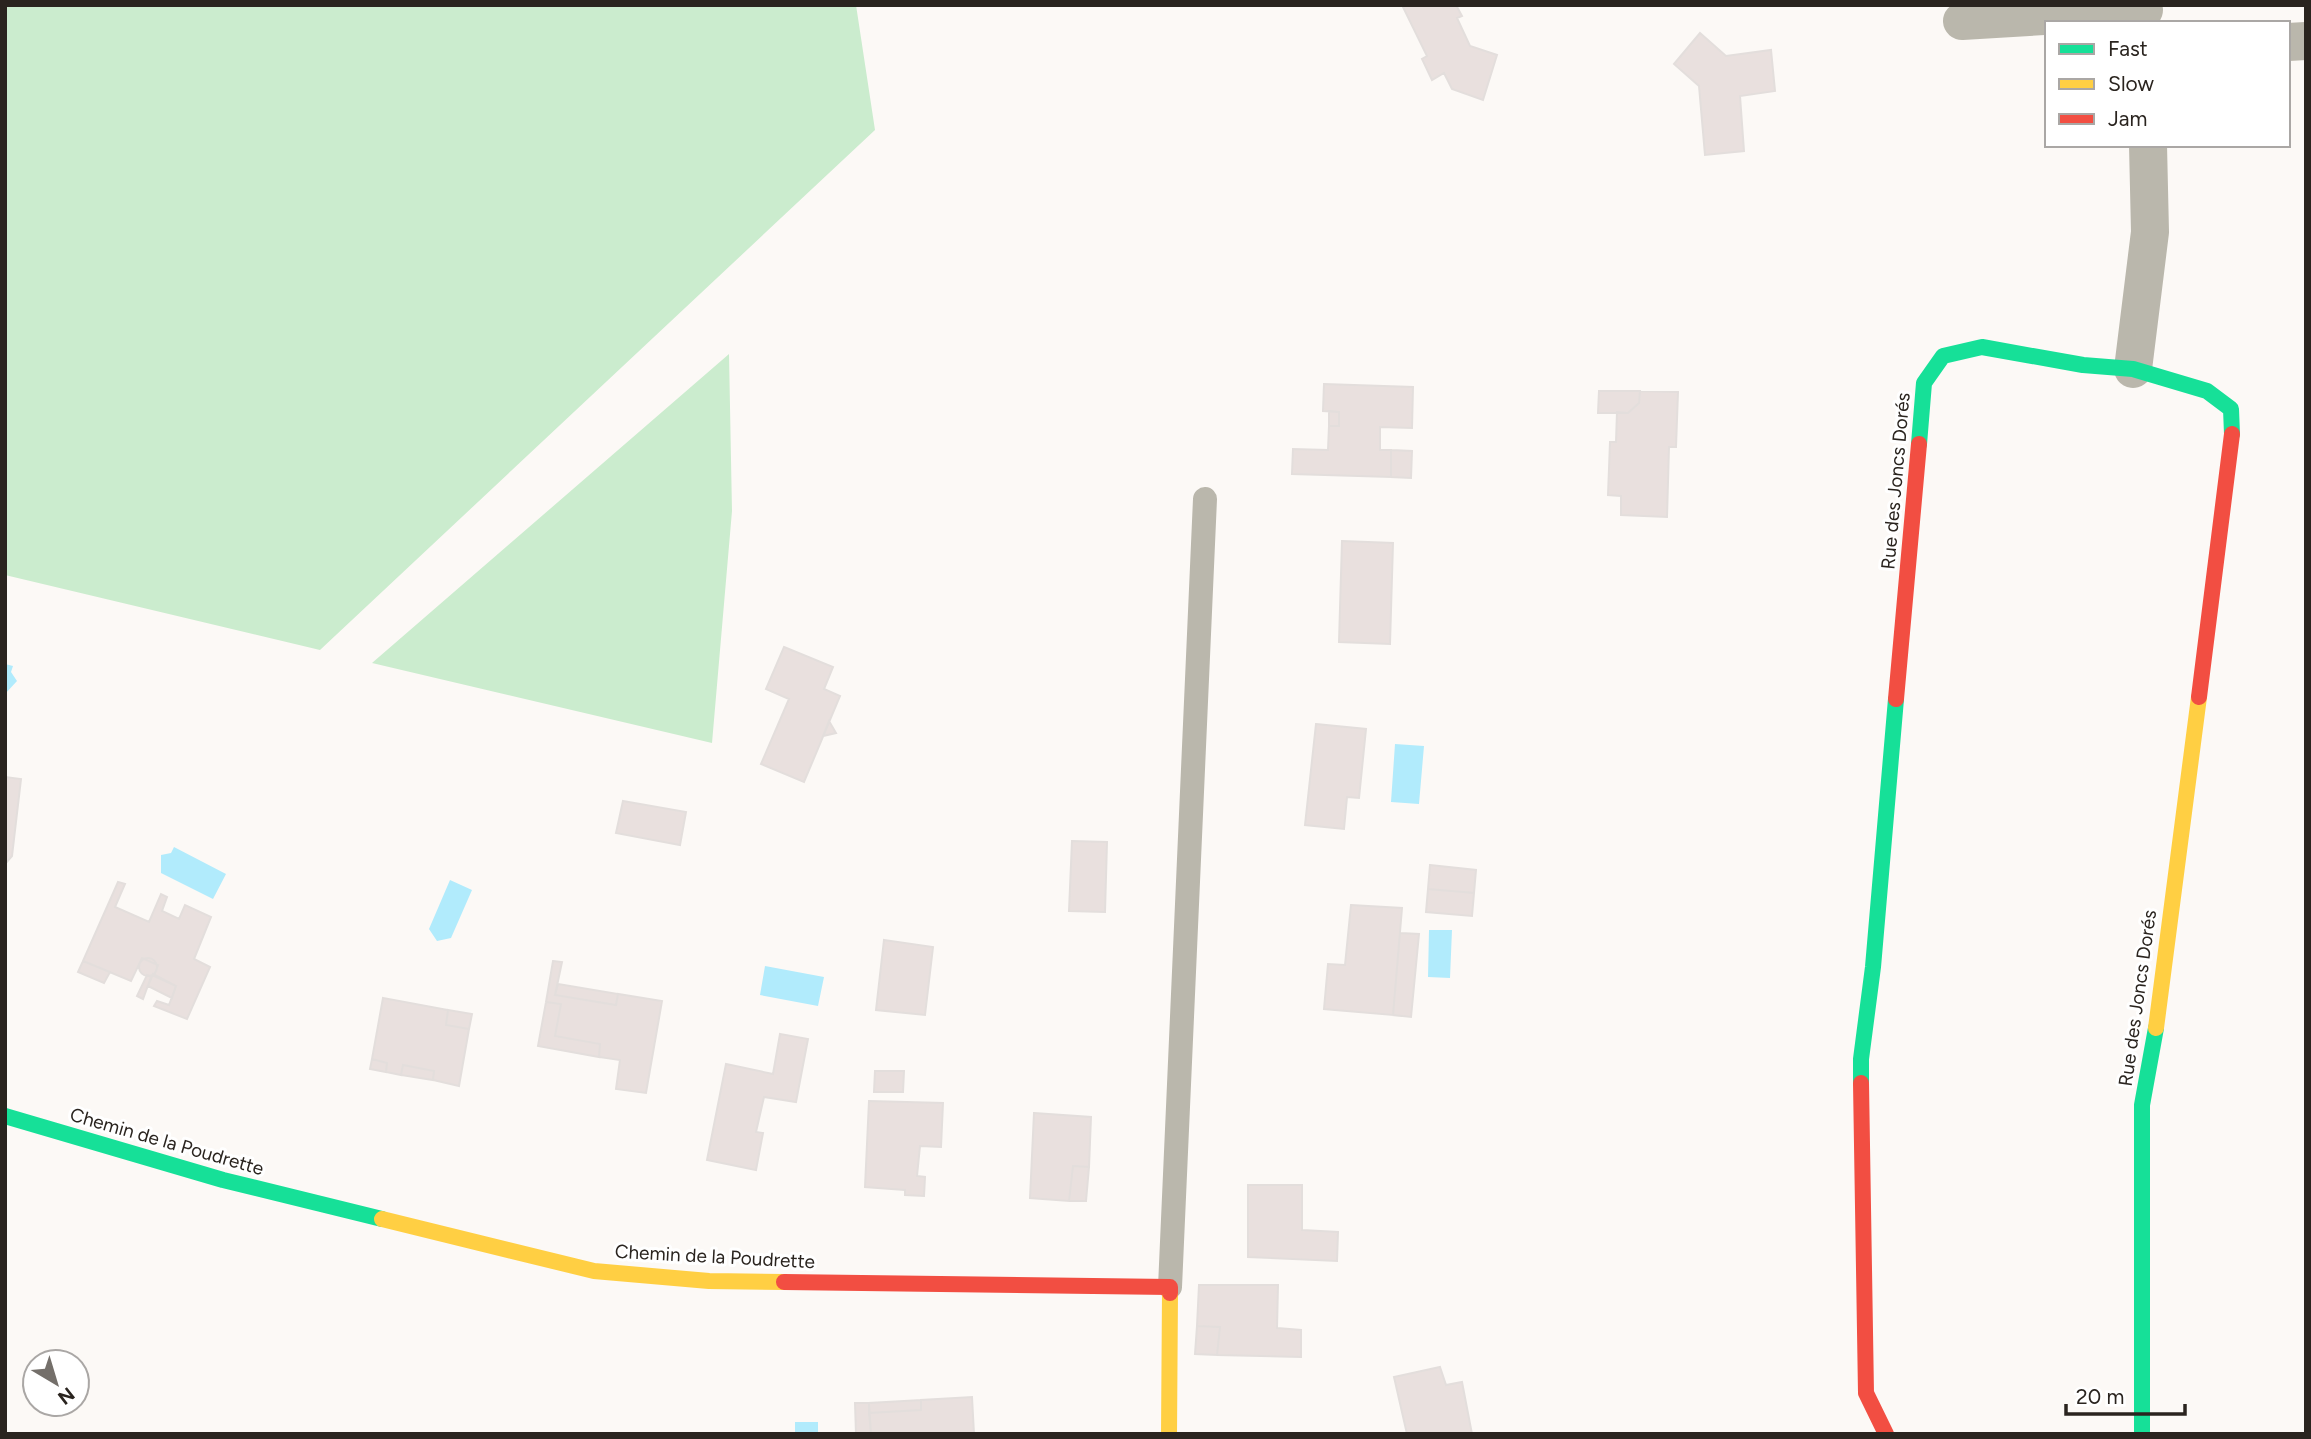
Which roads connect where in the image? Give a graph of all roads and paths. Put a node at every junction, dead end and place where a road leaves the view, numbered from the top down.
1 (2144, 13) edge
2 (1962, 21) dead end
3 (2148, 147) edge
4 (2133, 369) junction
5 (1205, 499) dead end
6 (5, 1116) edge
7 (1170, 1287) junction
8 (1169, 1434) edge
9 (1886, 1434) edge
10 (2142, 1434) edge

1 - 2 street
3 - 4 street
4 - 9 street, Rue des Joncs Dorés
4 - 10 street, Rue des Joncs Dorés
5 - 7 lane
6 - 7 street, Chemin de la Poudrette
7 - 8 street

